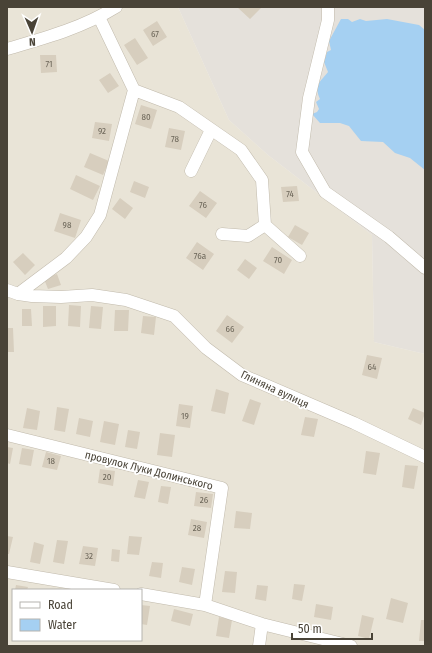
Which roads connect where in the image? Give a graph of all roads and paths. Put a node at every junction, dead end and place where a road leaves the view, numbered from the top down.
1 (116, 7) edge
2 (328, 7) edge
3 (100, 17) junction
4 (7, 49) edge
5 (134, 90) junction
6 (211, 130) junction
7 (191, 171) dead end
8 (265, 224) junction
9 (222, 234) dead end
10 (300, 256) dead end
11 (425, 268) edge
12 (12, 292) edge
13 (7, 434) edge
14 (425, 457) edge
15 (7, 572) edge
16 (108, 589) edge
17 (142, 594) edge
18 (205, 605) junction
19 (262, 624) junction
20 (259, 646) edge
21 (351, 646) edge

1 - 3 street
2 - 11 street
3 - 4 street
3 - 5 street
5 - 6 street
5 - 12 street, Глиняна вулиця
6 - 7 street
6 - 8 street
8 - 9 street
8 - 10 street
12 - 14 street, Глиняна вулиця
13 - 18 street, провулок Луки Долинського
15 - 16 street
17 - 18 street
18 - 19 street
19 - 20 street
19 - 21 street

